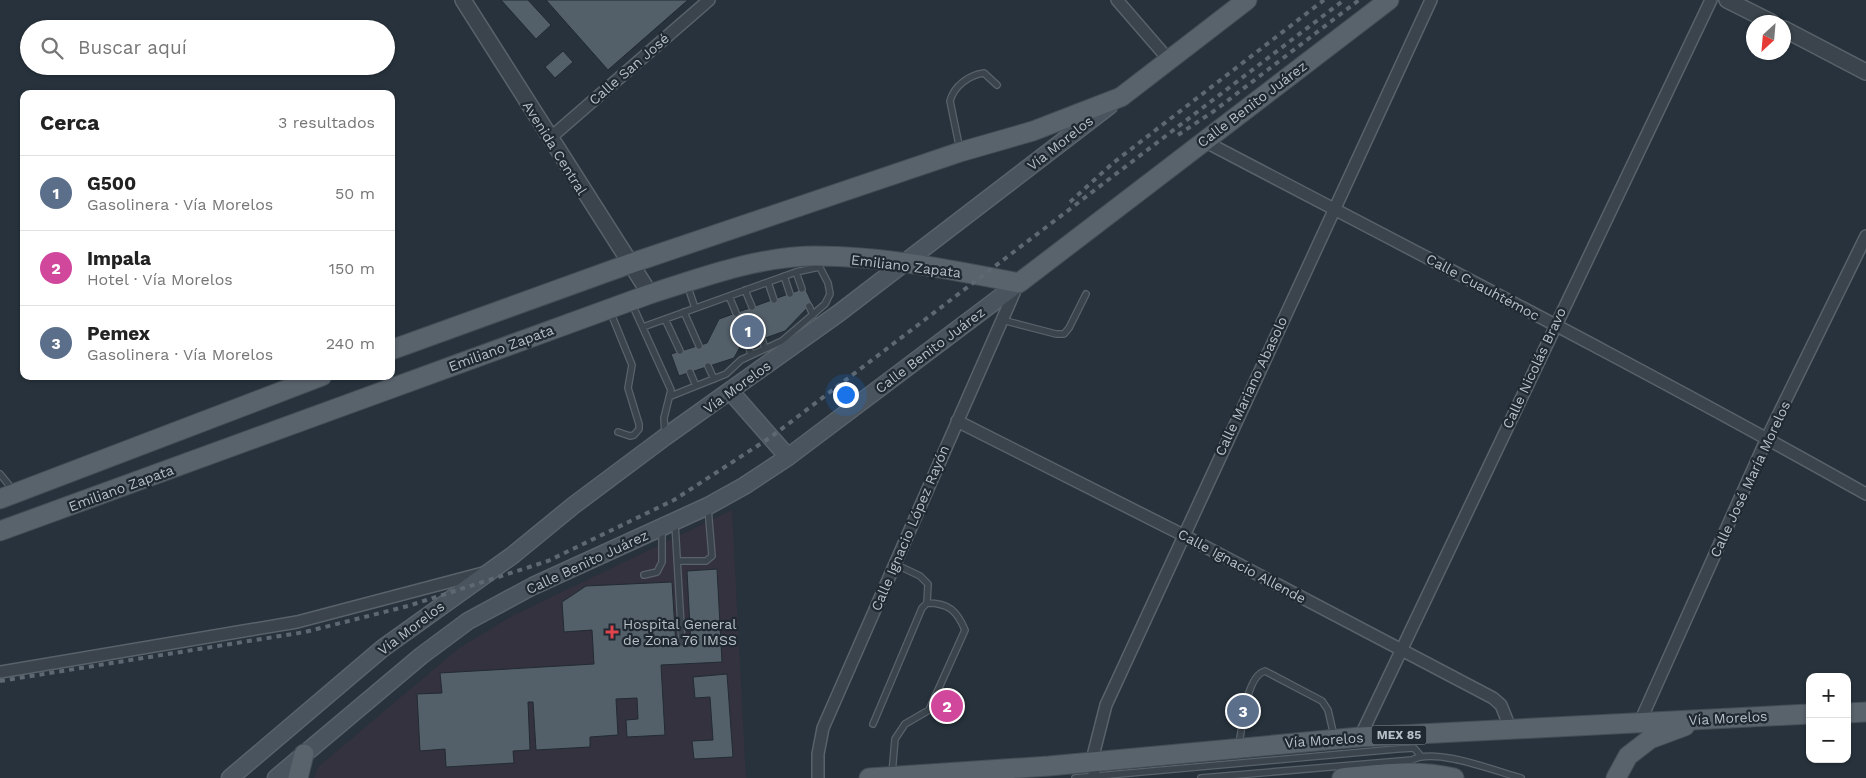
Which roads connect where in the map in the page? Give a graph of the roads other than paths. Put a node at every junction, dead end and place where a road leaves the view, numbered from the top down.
1 (463, 0) edge
2 (709, 0) edge
3 (1117, 0) edge
4 (1247, 0) edge
5 (1389, 0) edge
6 (1431, 0) edge
7 (1711, 0) edge
8 (1727, 0) edge
9 (1757, 15) edge
10 (1791, 33) edge
11 (1169, 60) junction
12 (1866, 72) edge
13 (997, 85) dead end
14 (1121, 96) junction
15 (549, 138) junction
16 (1204, 141) junction
17 (960, 152) junction
18 (1333, 209) junction
19 (1866, 236) edge
20 (817, 262) junction
21 (629, 264) junction
22 (903, 264) junction
23 (796, 272) junction
24 (784, 276) junction
25 (687, 282) junction
26 (768, 282) junction
27 (1019, 283) junction
28 (802, 289) dead end
29 (745, 290) junction
30 (650, 294) junction
31 (790, 294) dead end
32 (1086, 294) dead end
33 (729, 296) junction
34 (774, 300) dead end
35 (630, 301) junction
36 (809, 306) dead end
37 (752, 307) dead end
38 (694, 308) junction
39 (609, 309) junction
40 (684, 312) junction
41 (736, 313) dead end
42 (817, 317) junction
43 (665, 319) junction
44 (1002, 320) junction
45 (1555, 325) junction
46 (643, 327) junction
47 (780, 332) dead end
48 (762, 339) dead end
49 (782, 342) junction
50 (748, 344) dead end
51 (395, 346) edge
52 (699, 346) dead end
53 (765, 348) junction
54 (680, 351) dead end
55 (750, 355) junction
56 (708, 366) dead end
57 (690, 372) dead end
58 (716, 378) junction
59 (312, 380) edge
60 (696, 386) junction
61 (731, 392) junction
62 (671, 396) junction
63 (956, 420) junction
64 (618, 432) dead end
65 (665, 437) junction
66 (1767, 438) junction
67 (788, 457) junction
68 (0, 474) edge
69 (1866, 494) edge
70 (8, 496) edge
71 (708, 506) junction
72 (668, 524) junction
73 (0, 531) edge
74 (1183, 535) junction
75 (677, 561) junction
76 (895, 564) junction
77 (489, 571) junction
78 (644, 575) dead end
79 (927, 602) junction
80 (682, 642) dead end
81 (1401, 649) junction
82 (0, 672) edge
83 (1866, 712) edge
84 (1851, 713) edge
85 (1806, 714) edge
86 (1705, 719) junction
87 (872, 724) dead end
88 (1639, 724) junction
89 (1511, 730) junction
90 (1360, 737) junction
91 (1335, 740) junction
92 (1239, 747) junction
93 (304, 754) junction
94 (1420, 756) junction
95 (1049, 772) edge
96 (1094, 772) edge
97 (892, 776) junction
98 (230, 778) edge
99 (276, 778) edge
100 (298, 778) edge
101 (818, 778) edge
102 (869, 778) edge
103 (1076, 778) edge
104 (1201, 778) edge
105 (1342, 778) edge
106 (1454, 778) edge
107 (1521, 778) edge
108 (1616, 778) edge

1 - 15 street, Avenida Central
2 - 15 street, Calle San José
3 - 11 street
4 - 11 main road, Vía Morelos
5 - 16 main road, Calle Benito Juárez
6 - 18 street, Calle Mariano Abasolo
7 - 45 street, Calle Nicolás Bravo
8 - 9 street
10 - 12 street
11 - 14 main road, Vía Morelos
13 - 17 lane
14 - 17 main road
14 - 22 main road, Vía Morelos
15 - 21 street, Avenida Central
16 - 18 street, Calle Cuauhtémoc
16 - 27 main road, Calle Benito Juárez
17 - 21 main road
18 - 45 street, Calle Cuauhtémoc
18 - 74 street, Calle Mariano Abasolo
19 - 66 street, Calle José María Morelos
20 - 22 main road, Emiliano Zapata
20 - 23 lane
20 - 25 main road, Emiliano Zapata
20 - 42 lane
21 - 30 street, Avenida Central
21 - 51 main road
22 - 27 main road, Emiliano Zapata
22 - 42 main road, Vía Morelos
23 - 24 lane
23 - 28 lane
24 - 26 lane
24 - 31 lane
25 - 30 main road, Emiliano Zapata
25 - 38 lane
26 - 29 lane
26 - 34 lane
27 - 44 street, Calle Ignacio López Rayón
27 - 67 main road, Calle Benito Juárez
29 - 33 lane
29 - 37 lane
30 - 35 main road, Emiliano Zapata
32 - 44 lane
33 - 38 lane
33 - 41 lane
35 - 39 main road, Emiliano Zapata
35 - 46 lane
36 - 42 lane
38 - 40 lane
39 - 64 lane
39 - 73 main road, Emiliano Zapata
40 - 43 lane
40 - 52 lane
42 - 49 lane
42 - 61 main road, Vía Morelos
43 - 46 lane
43 - 54 lane
44 - 63 street, Calle Ignacio López Rayón
45 - 66 street, Calle Cuauhtémoc
45 - 81 street, Calle Nicolás Bravo
46 - 62 lane
47 - 49 lane
48 - 53 lane
49 - 53 lane
50 - 55 lane
53 - 55 lane
55 - 58 lane
56 - 58 lane
57 - 60 lane
58 - 60 lane
58 - 61 lane
59 - 70 main road
60 - 62 lane
61 - 65 main road, Vía Morelos
61 - 67 main road
62 - 65 lane
63 - 74 street, Calle Ignacio Allende
63 - 76 street, Calle Ignacio López Rayón
65 - 77 main road, Vía Morelos
66 - 69 street, Calle Cuauhtémoc
66 - 88 street, Calle José María Morelos
67 - 71 main road, Calle Benito Juárez
68 - 70 lane
71 - 72 main road, Calle Benito Juárez
71 - 75 lane
72 - 75 lane
72 - 78 lane
72 - 93 main road, Calle Benito Juárez
74 - 81 street, Calle Ignacio Allende
74 - 96 street, Calle Mariano Abasolo
75 - 80 lane
76 - 79 lane
76 - 101 street, Calle Ignacio López Rayón
77 - 82 street
77 - 98 main road, Vía Morelos
79 - 87 lane
79 - 97 lane
81 - 89 street, Calle Ignacio Allende
81 - 90 street, Calle Nicolás Bravo
83 - 84 main road
85 - 86 main road, Vía Morelos / MEX 85
86 - 88 main road, Vía Morelos / MEX 85
86 - 108 main road
88 - 89 main road, Vía Morelos / MEX 85
89 - 90 main road, Vía Morelos / MEX 85
90 - 91 main road, Vía Morelos / MEX 85
91 - 92 main road, Vía Morelos / MEX 85
91 - 92 lane
92 - 96 main road, Vía Morelos / MEX 85
93 - 99 main road, Calle Benito Juárez
93 - 100 main road
94 - 96 lane
94 - 104 lane
94 - 107 lane
95 - 96 main road, Vía Morelos / MEX 85
95 - 97 main road, Vía Morelos / MEX 85
96 - 103 lane
97 - 102 main road, Vía Morelos / MEX 85
105 - 106 main road

